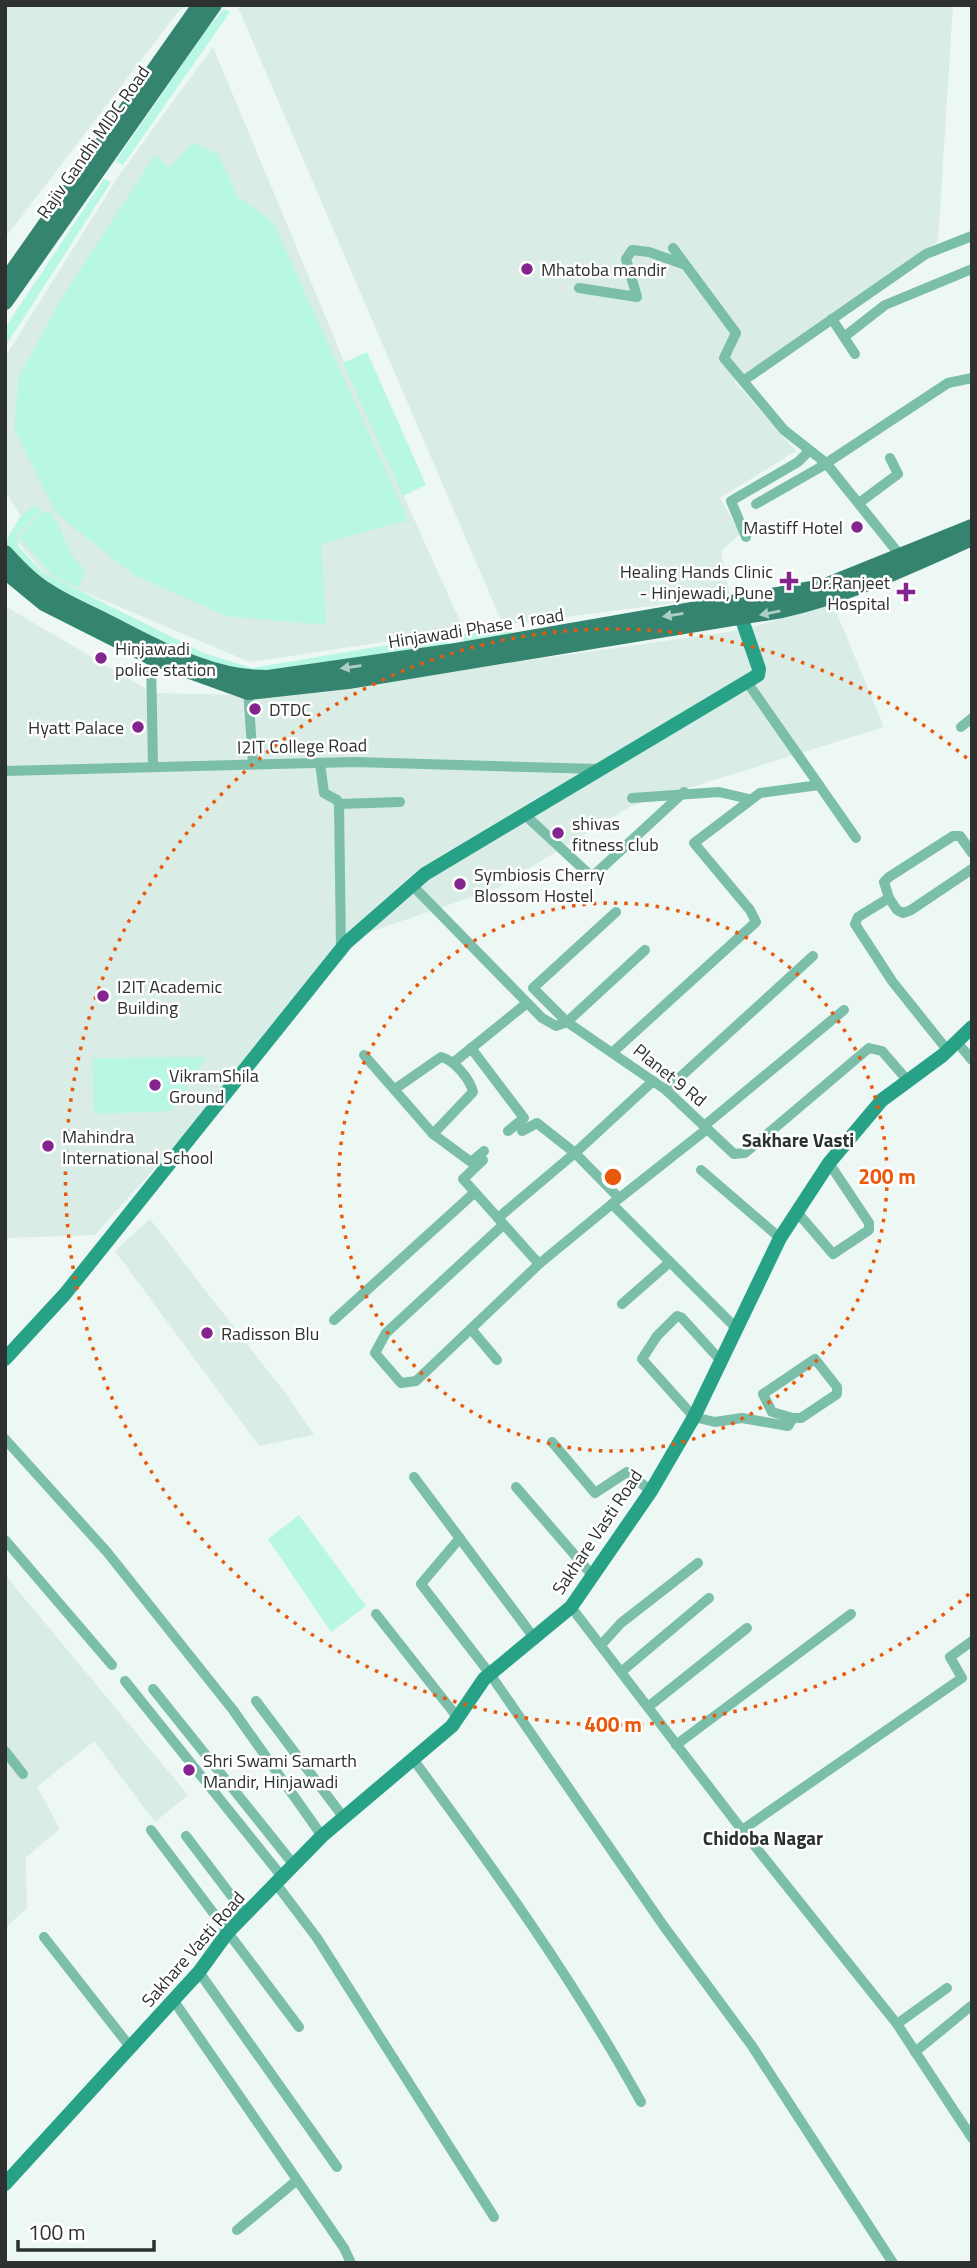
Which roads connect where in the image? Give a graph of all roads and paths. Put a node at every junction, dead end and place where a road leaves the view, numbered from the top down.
1 (200, 5) edge
2 (214, 5) edge
3 (972, 236) edge
4 (673, 248) dead end
5 (686, 265) junction
6 (972, 269) edge
7 (5, 282) edge
8 (579, 288) dead end
9 (5, 302) edge
10 (832, 319) junction
11 (844, 337) junction
12 (855, 354) dead end
13 (972, 378) edge
14 (743, 381) junction
15 (809, 451) junction
16 (890, 458) dead end
17 (826, 463) junction
18 (859, 503) junction
19 (756, 504) dead end
20 (972, 527) edge
21 (746, 537) dead end
22 (972, 538) edge
23 (5, 553) edge
24 (904, 561) junction
25 (5, 571) edge
26 (739, 611) junction
27 (152, 652) junction
28 (747, 682) junction
29 (248, 685) junction
30 (972, 718) edge
31 (961, 727) dead end
32 (320, 763) junction
33 (253, 764) junction
34 (153, 766) junction
35 (598, 769) junction
36 (5, 771) edge
37 (819, 785) junction
38 (684, 792) junction
39 (632, 798) dead end
40 (749, 799) junction
41 (400, 802) dead end
42 (339, 804) junction
43 (524, 814) junction
44 (856, 838) dead end
45 (972, 853) edge
46 (972, 869) edge
47 (412, 885) junction
48 (889, 898) junction
49 (616, 912) dead end
50 (341, 948) junction
51 (645, 950) dead end
52 (813, 956) dead end
53 (527, 1003) junction
54 (547, 1005) junction
55 (844, 1010) dead end
56 (536, 1012) junction
57 (567, 1022) junction
58 (972, 1027) edge
59 (952, 1046) junction
60 (471, 1048) junction
61 (613, 1052) junction
62 (364, 1055) dead end
63 (972, 1060) edge
64 (453, 1063) junction
65 (653, 1081) junction
66 (908, 1081) junction
67 (395, 1090) junction
68 (666, 1090) junction
69 (706, 1127) junction
70 (508, 1131) dead end
71 (522, 1131) dead end
72 (433, 1134) junction
73 (575, 1153) junction
74 (829, 1163) junction
75 (701, 1170) dead end
76 (474, 1193) junction
77 (615, 1201) junction
78 (797, 1212) junction
79 (500, 1222) junction
80 (780, 1238) junction
81 (670, 1262) junction
82 (539, 1264) junction
83 (622, 1304) dead end
84 (334, 1321) dead end
85 (736, 1328) junction
86 (471, 1329) junction
87 (5, 1359) edge
88 (497, 1360) dead end
89 (721, 1360) junction
90 (694, 1417) junction
91 (793, 1418) junction
92 (5, 1439) edge
93 (552, 1443) dead end
94 (414, 1476) dead end
95 (516, 1487) dead end
96 (651, 1491) junction
97 (460, 1538) junction
98 (5, 1540) edge
99 (698, 1563) dead end
100 (592, 1575) junction
101 (709, 1598) dead end
102 (571, 1607) junction
103 (376, 1614) dead end
104 (851, 1614) dead end
105 (747, 1628) dead end
106 (535, 1639) junction
107 (972, 1641) edge
108 (601, 1645) junction
109 (112, 1665) dead end
110 (621, 1672) junction
111 (490, 1674) junction
112 (125, 1681) dead end
113 (153, 1689) dead end
114 (256, 1702) dead end
115 (648, 1707) junction
116 (458, 1718) junction
117 (676, 1745) junction
118 (5, 1751) edge
119 (413, 1759) junction
120 (23, 1774) dead end
121 (344, 1818) junction
122 (151, 1830) dead end
123 (742, 1830) junction
124 (186, 1836) dead end
125 (321, 1836) junction
126 (295, 1865) junction
127 (280, 1882) junction
128 (246, 1915) junction
129 (228, 1932) junction
130 (44, 1937) dead end
131 (199, 1972) junction
132 (947, 1988) dead end
133 (174, 2001) junction
134 (971, 2006) edge
135 (897, 2024) junction
136 (299, 2027) dead end
137 (131, 2048) junction
138 (915, 2052) junction
139 (641, 2102) dead end
140 (972, 2138) edge
141 (337, 2167) dead end
142 (296, 2181) junction
143 (5, 2184) edge
144 (494, 2217) dead end
145 (237, 2231) dead end
146 (351, 2263) edge
147 (893, 2263) edge

1 - 7 main road, Rajiv Gandhi MIDC Road
2 - 9 main road, Rajiv Gandhi MIDC Road
3 - 10 street
4 - 5 street
5 - 8 street
5 - 14 street
6 - 11 street
10 - 11 street
10 - 14 street
11 - 12 street
13 - 17 street
14 - 15 street
15 - 17 street
15 - 21 street
16 - 18 street
17 - 18 street
17 - 19 street
18 - 24 street
20 - 24 main road, Hinjawadi Phase 1 road
22 - 24 main road, Hinjawadi Phase 1 road
23 - 27 main road, Hinjawadi Phase 1 road
24 -> 26 main road, Hinjawadi Phase 1 road
25 - 27 main road, Hinjawadi Phase 1 road
26 - 28 street
26 -> 29 main road, Hinjawadi Phase 1 road
27 - 29 main road, Hinjawadi Phase 1 road
27 - 34 street
28 - 35 street
28 - 37 street
29 - 33 street
30 - 31 street
32 - 33 street, I2IT College Road
32 - 35 street, I2IT College Road
32 - 42 street
33 - 34 street, I2IT College Road
34 - 36 street, I2IT College Road
35 - 43 street
37 - 40 street
37 - 44 street
38 - 39 street
38 - 40 street
38 - 43 street
40 - 61 street
41 - 42 street
42 - 50 street
43 - 47 street
45 - 48 street
46 - 48 street
47 - 50 street
47 - 53 street, Planet 9 Rd
48 - 59 street
49 - 54 street
50 - 87 street
51 - 57 street
52 - 68 street
53 - 56 street, Planet 9 Rd
53 - 60 street
54 - 56 street
54 - 57 street
55 - 69 street
56 - 57 street, Planet 9 Rd
57 - 61 street, Planet 9 Rd
58 - 59 street, Sakhare Vasti Road
59 - 63 street
59 - 66 street, Sakhare Vasti Road
60 - 64 street
60 - 70 street
61 - 65 street, Planet 9 Rd
62 - 67 street
64 - 67 street
64 - 72 street
65 - 68 street, Planet 9 Rd
65 - 73 street
66 - 69 street, Planet 9 Rd
66 - 74 street, Sakhare Vasti Road
67 - 72 street
68 - 69 street, Planet 9 Rd
69 - 77 street
71 - 73 street
72 - 76 street
73 - 77 street
73 - 79 street
74 - 78 street, Sakhare Vasti Road
74 - 78 street
75 - 80 street
76 - 79 street
76 - 84 street
77 - 81 street
77 - 82 street
78 - 80 street, Sakhare Vasti Road
79 - 82 street
79 - 86 street
80 - 85 street, Sakhare Vasti Road
81 - 83 street
81 - 85 street
82 - 86 street
85 - 89 street, Sakhare Vasti Road
86 - 88 street
89 - 90 street, Sakhare Vasti Road
89 - 90 street
90 - 91 street
90 - 96 street, Sakhare Vasti Road
91 - 91 street
92 - 125 street
93 - 96 street
94 - 97 street
95 - 100 street
96 - 100 street, Sakhare Vasti Road
97 - 106 street
97 - 111 street
98 - 109 street
99 - 108 street
100 - 102 street, Sakhare Vasti Road
101 - 110 street
102 - 106 street, Sakhare Vasti Road
102 - 108 street
103 - 116 street
104 - 117 street
105 - 115 street
106 - 111 street, Sakhare Vasti Road
107 - 123 street
108 - 110 street
110 - 115 street
111 - 116 street, Sakhare Vasti Road
111 - 147 street
112 - 127 street
113 - 126 street
114 - 121 street
115 - 117 street
116 - 119 street, Sakhare Vasti Road
117 - 123 street
118 - 120 street
119 - 121 street, Sakhare Vasti Road
119 - 139 street
121 - 125 street, Sakhare Vasti Road
122 - 129 street
123 - 135 street
124 - 128 street
125 - 126 street, Sakhare Vasti Road
126 - 127 street, Sakhare Vasti Road
127 - 128 street, Sakhare Vasti Road
127 - 144 street
128 - 129 street, Sakhare Vasti Road
129 - 131 street, Sakhare Vasti Road
129 - 136 street
130 - 137 street
131 - 133 street, Sakhare Vasti Road
131 - 141 street
132 - 135 street
133 - 137 street, Sakhare Vasti Road
133 - 142 street
134 - 138 street
135 - 138 street
137 - 143 street, Sakhare Vasti Road
138 - 140 street
142 - 145 street
142 - 146 street

